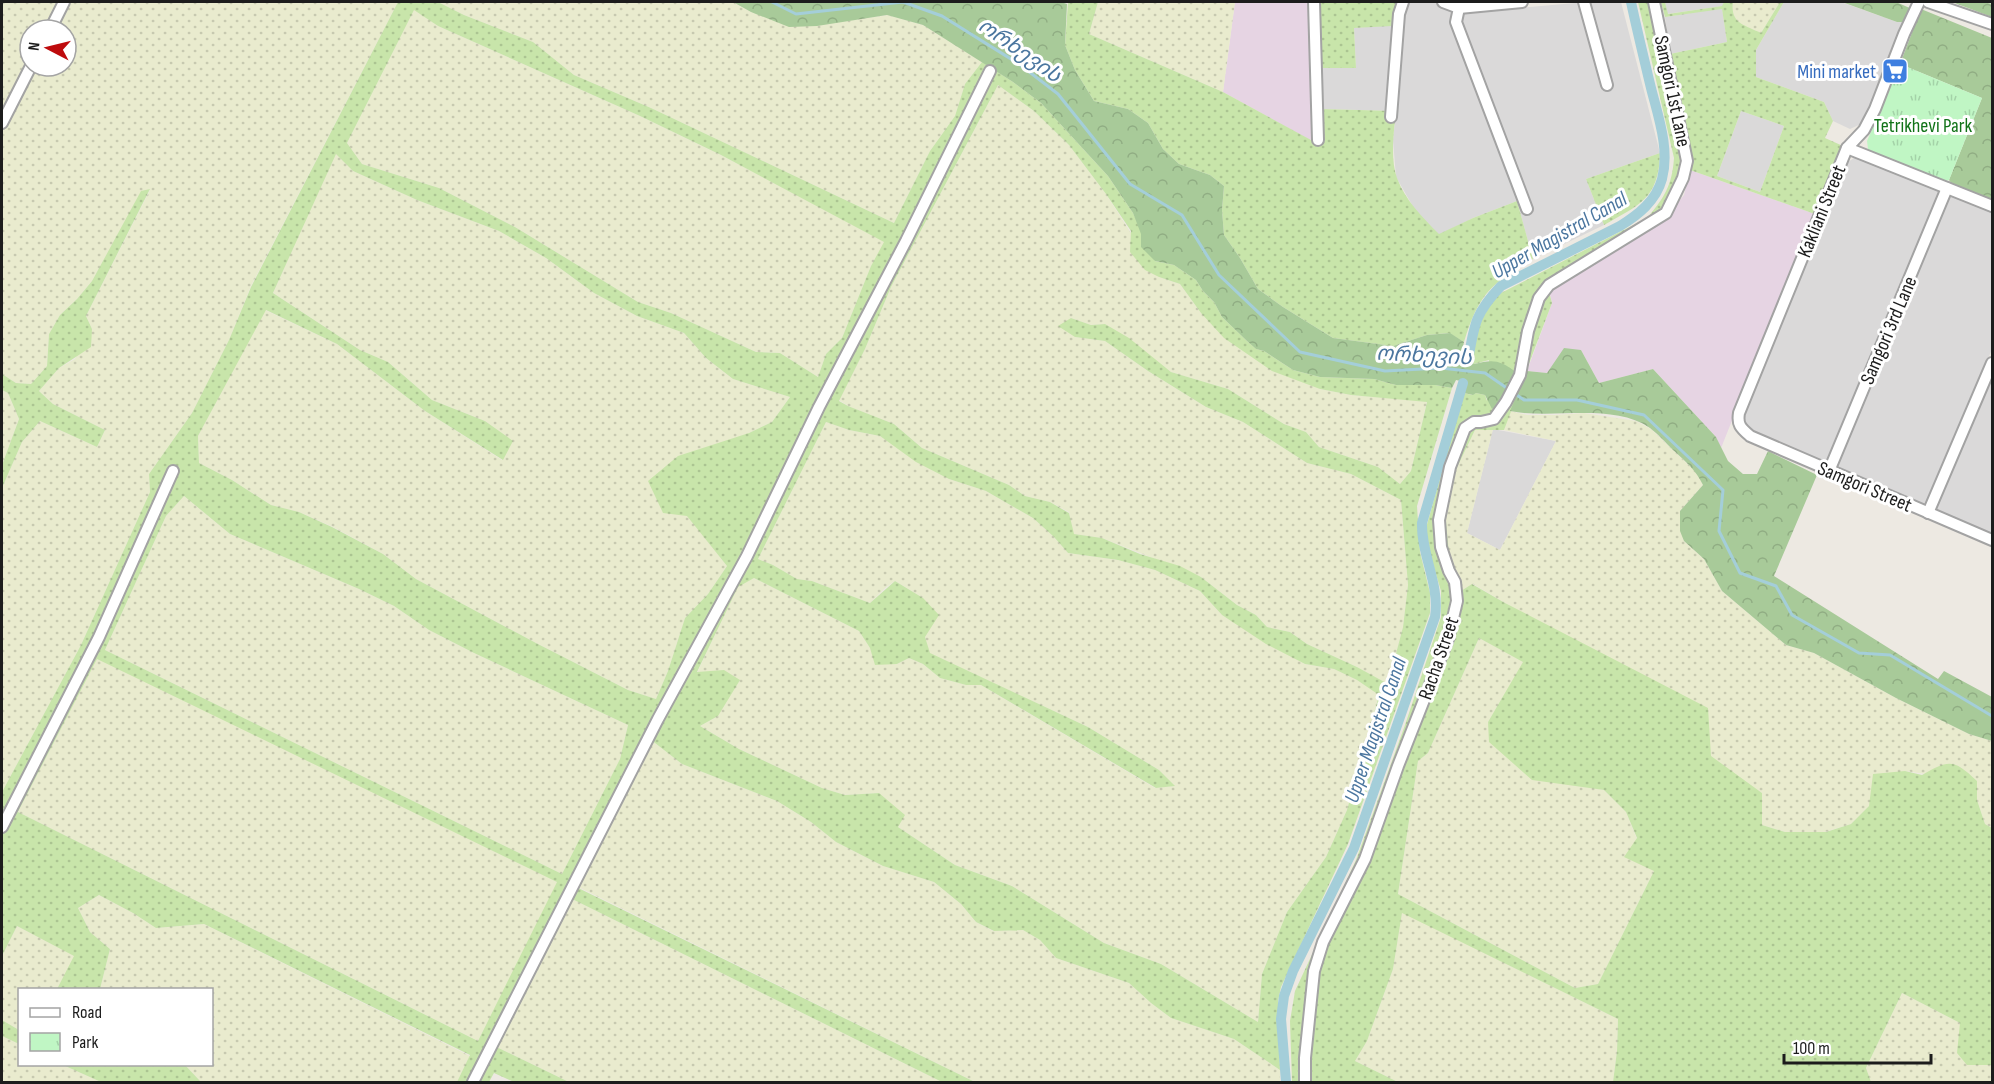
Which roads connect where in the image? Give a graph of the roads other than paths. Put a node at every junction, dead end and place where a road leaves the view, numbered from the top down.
1 (64, 2) edge
2 (1314, 2) edge
3 (1403, 2) edge
4 (1443, 2) edge
5 (1522, 2) edge
6 (1584, 2) edge
7 (1654, 2) edge
8 (1919, 2) edge
9 (1928, 2) edge
10 (1460, 8) junction
11 (56, 18) edge
12 (1992, 24) edge
13 (990, 72) dead end
14 (25, 78) edge
15 (1607, 85) dead end
16 (1390, 117) dead end
17 (2, 123) edge
18 (1318, 140) dead end
19 (1847, 148) junction
20 (1947, 188) junction
21 (1992, 206) edge
22 (1527, 209) dead end
23 (1666, 213) joint
24 (1992, 363) edge
25 (1740, 428) joint
26 (173, 471) dead end
27 (1829, 471) junction
28 (1928, 513) junction
29 (1992, 540) edge
30 (2, 827) edge
31 (473, 1083) edge
32 (1305, 1083) edge

1 - 11 street
2 - 18 street
3 - 16 street
4 - 10 street
5 - 10 street
6 - 15 street
7 - 23 street, Samgori 1st Lane
8 - 19 street, Kakliani Street
9 - 12 street
10 - 22 street
13 - 31 street
14 - 17 street
19 - 20 street
19 - 25 street, Kakliani Street
20 - 21 street
20 - 27 street, Samgori 3rd Lane
23 - 32 street, Racha Street
24 - 28 street
25 - 27 street, Samgori Street
26 - 30 street
27 - 28 street, Samgori Street
28 - 29 street, Samgori Street

